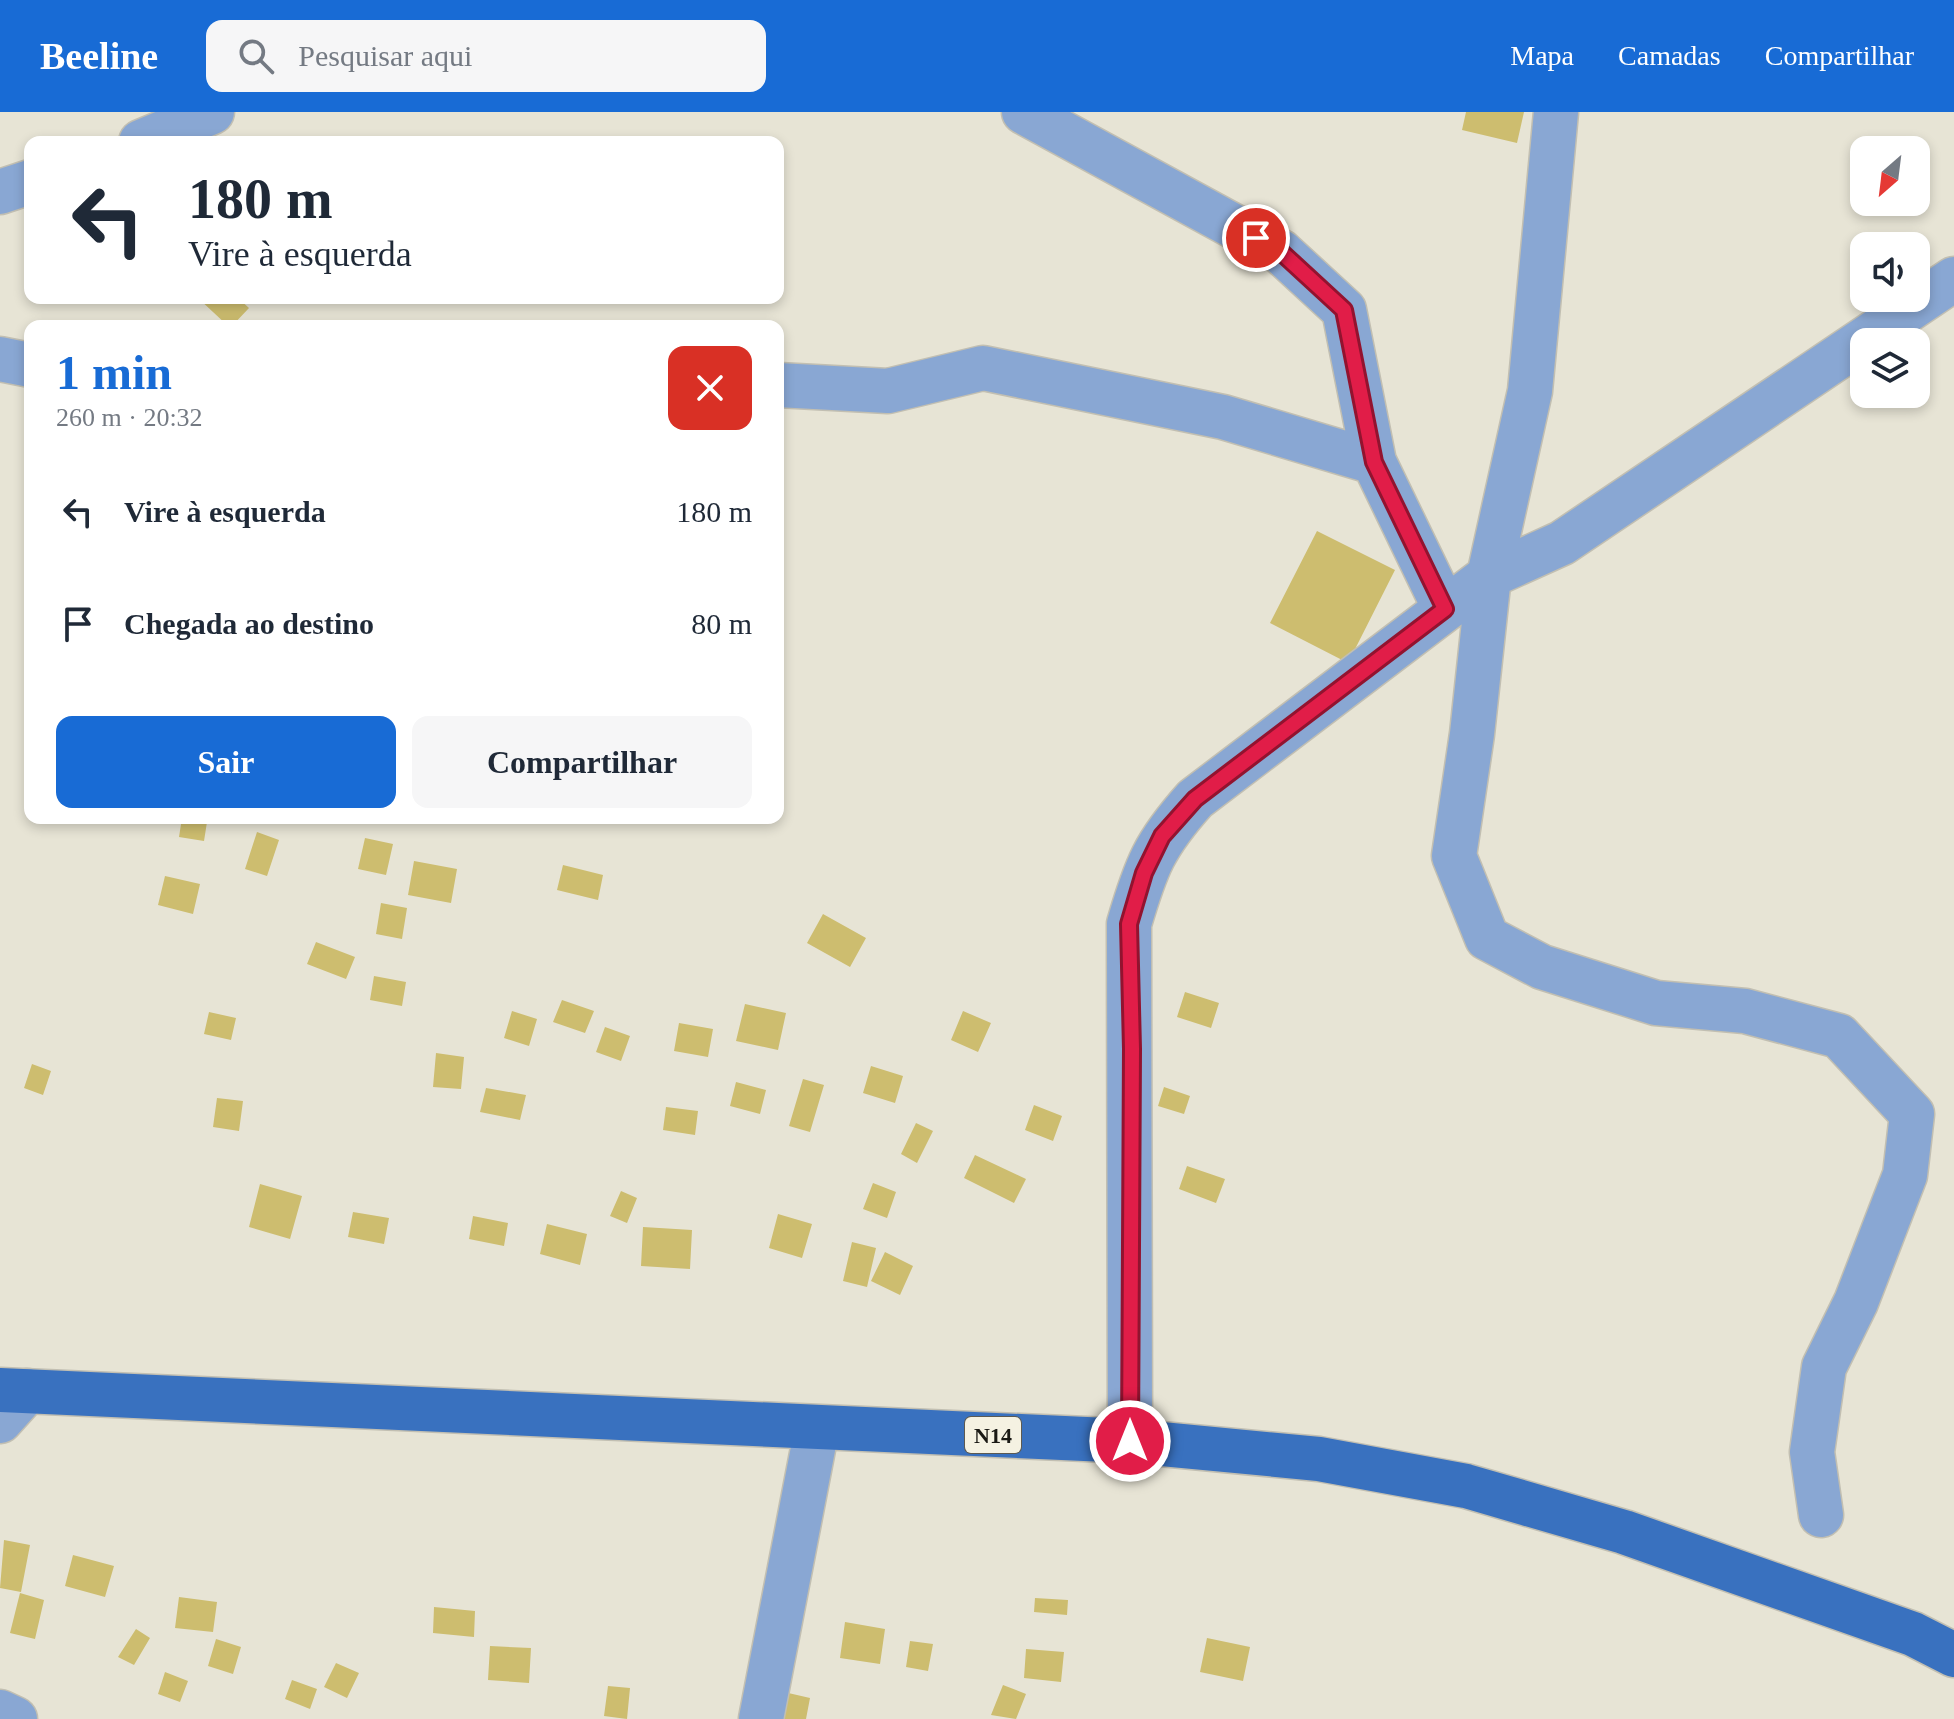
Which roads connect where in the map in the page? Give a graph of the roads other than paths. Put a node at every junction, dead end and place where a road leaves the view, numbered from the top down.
1 (212, 112) edge
2 (1024, 112) edge
3 (1556, 112) edge
4 (155, 136) edge
5 (24, 184) edge
6 (0, 192) edge
7 (1954, 279) edge
8 (0, 359) edge
9 (24, 364) edge
10 (784, 385) edge
11 (1374, 462) junction
12 (1489, 576) junction
13 (1445, 609) junction
14 (9, 1401) edge
15 (817, 1428) junction
16 (1130, 1441) junction
17 (1821, 1515) dead end
18 (1954, 1655) edge
19 (0, 1712) edge
20 (15, 1719) edge
21 (761, 1719) edge

1 - 4 street
2 - 11 street
3 - 12 street
5 - 6 street
7 - 12 street
8 - 9 street
10 - 11 street
11 - 13 street
12 - 13 street
12 - 17 street
13 - 16 street
14 - 15 main road, N14
15 - 16 main road, N14
15 - 21 street
16 - 18 main road, N14
19 - 20 street

